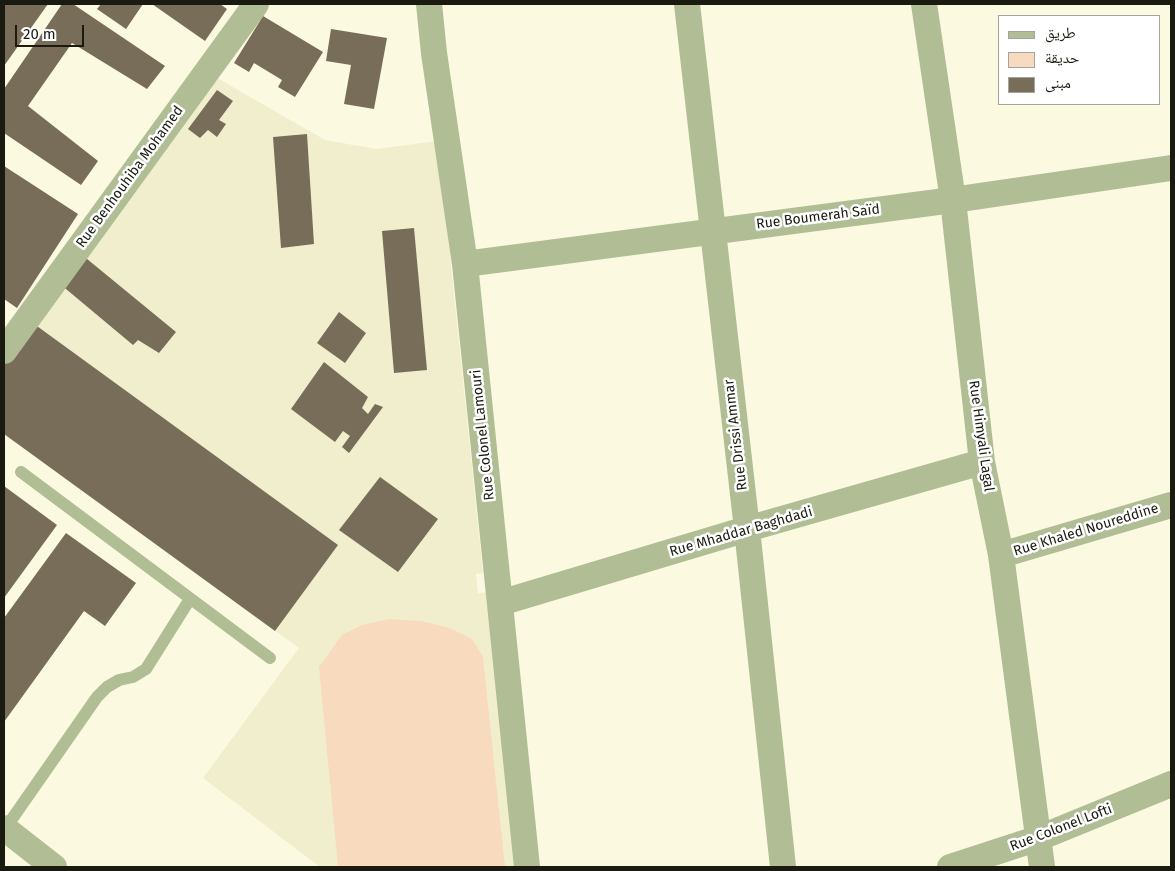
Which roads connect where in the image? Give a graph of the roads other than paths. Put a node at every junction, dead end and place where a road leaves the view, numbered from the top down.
1 (256, 4) edge
2 (429, 4) edge
3 (687, 4) edge
4 (924, 4) edge
5 (1171, 168) edge
6 (953, 200) junction
7 (712, 230) junction
8 (465, 264) junction
9 (4, 351) edge
10 (982, 462) junction
11 (20, 472) dead end
12 (1171, 505) edge
13 (747, 529) junction
14 (1001, 556) junction
15 (190, 599) junction
16 (500, 603) junction
17 (270, 658) dead end
18 (1171, 784) edge
19 (4, 829) edge
20 (1039, 838) junction
21 (54, 867) edge
22 (527, 867) edge
23 (783, 867) edge
24 (950, 867) edge
25 (1042, 867) edge

1 - 9 street, Rue Benhouhiba Mohamed
2 - 8 street, Rue Colonel Lamouri
3 - 7 street, Rue Drissi Ammar
4 - 6 street, Rue Himyali Lagal
5 - 6 street, Rue Boumerah Saïd
6 - 7 street, Rue Boumerah Saïd
6 - 10 street, Rue Himyali Lagal
7 - 8 street, Rue Boumerah Saïd
7 - 13 street, Rue Drissi Ammar
8 - 16 street, Rue Colonel Lamouri
10 - 13 street, Rue Mhaddar Baghdadi
10 - 14 street, Rue Himyali Lagal
11 - 15 lane
12 - 14 street, Rue Khaled Noureddine
13 - 16 street, Rue Mhaddar Baghdadi
13 - 23 street, Rue Drissi Ammar
14 - 20 street, Rue Himyali Lagal
15 - 17 lane
15 - 19 lane
16 - 22 street, Rue Colonel Lamouri
18 - 20 street, Rue Colonel Lofti
19 - 21 street
20 - 24 street, Rue Colonel Lofti
20 - 25 street, Rue Himyali Lagal

